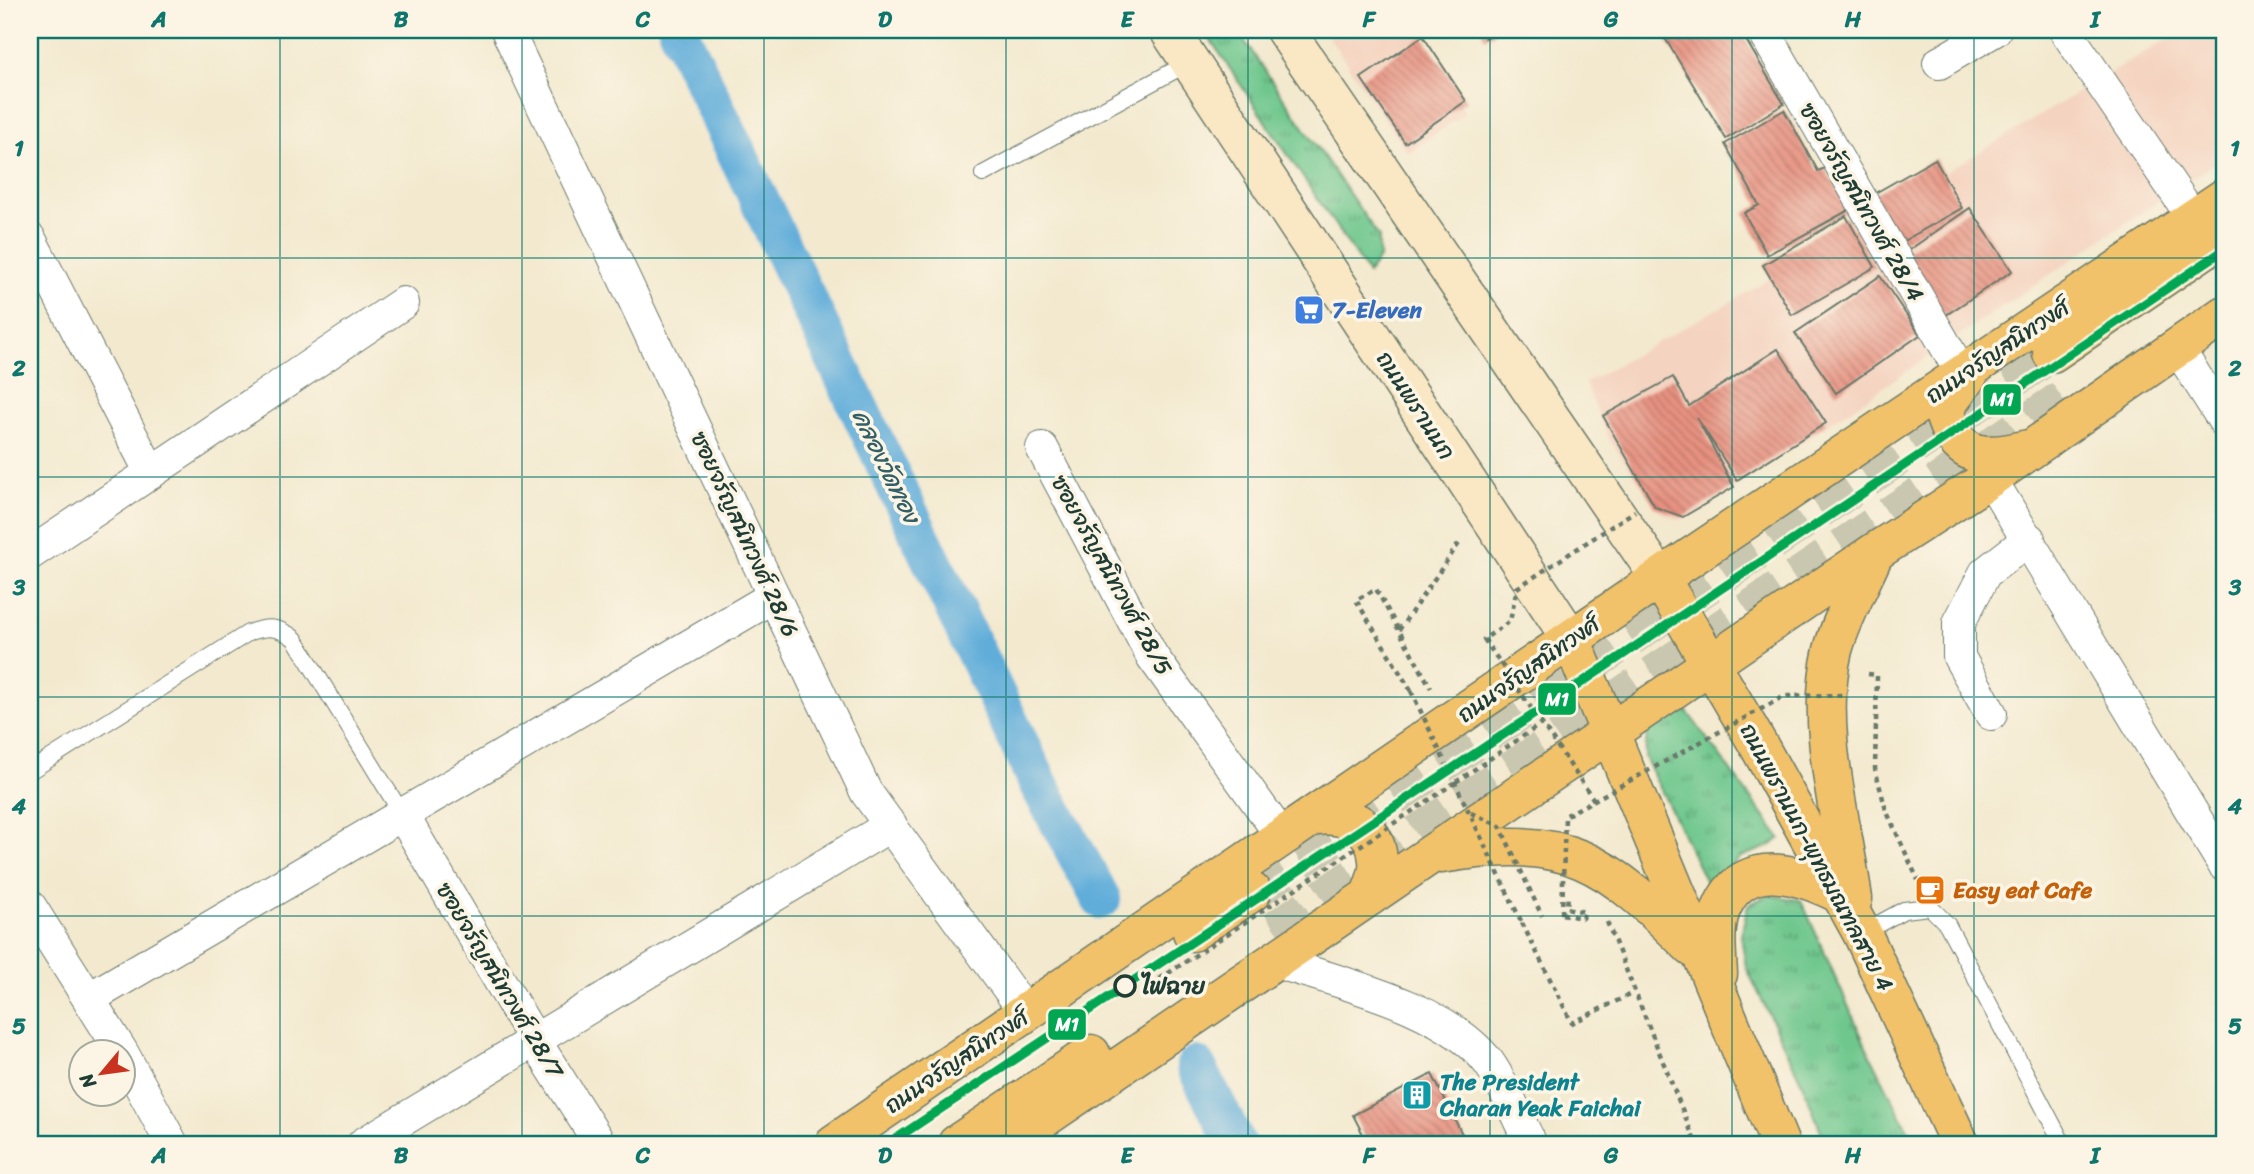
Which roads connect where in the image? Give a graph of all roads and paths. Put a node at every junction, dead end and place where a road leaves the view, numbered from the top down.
1 (507, 30) edge
2 (1169, 30) edge
3 (1285, 30) edge
4 (1763, 30) edge
5 (1995, 30) edge
6 (2065, 30) edge
7 (1190, 62) junction
8 (1939, 63) dead end
9 (983, 174) dead end
10 (2214, 218) edge
11 (30, 239) edge
12 (2224, 289) edge
13 (402, 303) dead end
14 (2224, 315) edge
15 (2177, 347) junction
16 (2052, 353) tunnel mouth
17 (1970, 368) junction
18 (2077, 389) tunnel mouth
19 (2224, 421) edge
20 (1042, 447) dead end
21 (2030, 449) junction
22 (150, 473) junction
23 (1990, 478) junction
24 (1635, 511) dead end
25 (1462, 539) dead end
26 (2029, 539) junction
27 (1875, 552) junction
28 (30, 554) edge
29 (1660, 578) junction
30 (774, 596) junction
31 (1399, 631) junction
32 (1571, 639) junction
33 (1711, 665) junction
34 (1844, 695) dead end
35 (1435, 696) dead end
36 (1991, 714) dead end
37 (1541, 724) junction
38 (1611, 732) junction
39 (30, 771) edge
40 (1456, 782) junction
41 (1594, 800) junction
42 (1471, 813) junction
43 (402, 814) junction
44 (1315, 816) junction
45 (891, 825) junction
46 (1283, 838) junction
47 (1431, 856) junction
48 (2224, 865) edge
49 (1252, 892) tunnel mouth
50 (1578, 894) dead end
51 (1369, 897) junction
52 (30, 906) edge
53 (1542, 916) dead end
54 (1853, 917) junction
55 (1606, 921) dead end
56 (1275, 946) junction
57 (1704, 959) junction
58 (1143, 990) dead end
59 (1633, 993) junction
60 (1718, 994) junction
61 (90, 998) junction
62 (1026, 1013) junction
63 (114, 1038) edge
64 (535, 1041) junction
65 (136, 1078) edge
66 (172, 1144) edge
67 (363, 1144) edge
68 (600, 1144) edge
69 (834, 1144) edge
70 (877, 1144) edge
71 (957, 1144) edge
72 (1006, 1144) edge
73 (1531, 1144) edge
74 (1696, 1144) edge
75 (1780, 1144) edge
76 (1960, 1144) edge
77 (2063, 1144) edge

1 - 30 street, ซอยจรัญสนิทวงศ์ 28/6
2 - 7 main road, ถนนพรานนก
3 - 29 main road
4 - 17 street, ซอยจรัญสนิทวงศ์ 28/4
5 - 8 street
6 - 10 street
7 - 9 lane
7 - 32 main road, ถนนพรานนก
10 - 16 main road, ถนนจรัญสนิทวงศ์
10 - 17 main road, ถนนจรัญสนิทวงศ์
11 - 22 street
12 - 18 main road
13 - 22 street
14 - 15 main road
15 - 19 street
15 - 21 main road
17 - 21 main road
17 - 29 main road, ถนนจรัญสนิทวงศ์
20 - 46 street, ซอยจรัญสนิทวงศ์ 28/5
21 - 23 main road
22 - 28 street
23 - 26 street
23 - 27 main road
24 - 37 path, bridge
25 - 31 path
26 - 36 street
26 - 48 street
27 - 33 main road
27 - 54 main road
29 - 32 main road, ถนนจรัญสนิทวงศ์
29 - 33 main road, ถนนพรานนก-พุทธมณฑลสาย 4
30 - 43 street
30 - 45 street, ซอยจรัญสนิทวงศ์ 28/6
31 - 35 path
31 - 40 path, bridge
32 - 38 main road
32 - 44 main road, ถนนจรัญสนิทวงศ์
33 - 38 main road
33 - 54 main road, ถนนพรานนก-พุทธมณฑลสาย 4
34 - 41 path, bridge
37 - 40 path
37 - 41 path, bridge
38 - 47 main road
38 - 57 main road
39 - 43 lane
40 - 42 path, bridge
40 - 58 path, bridge
41 - 50 path, bridge
42 - 53 path, bridge
42 - 59 path, bridge
43 - 61 street
43 - 64 street, ซอยจรัญสนิทวงศ์ 28/7
44 - 46 main road, ถนนจรัญสนิทวงศ์
44 - 51 main road
45 - 62 street, ซอยจรัญสนิทวงศ์ 28/6
45 - 64 street
46 - 62 main road, ถนนจรัญสนิทวงศ์
47 - 51 main road
47 - 57 main road
49 - 70 main road, ถนนจรัญสนิทวงศ์
51 - 56 main road
52 - 61 street
54 - 60 main road
54 - 76 main road, ถนนพรานนก-พุทธมณฑลสาย 4
54 - 77 lane
55 - 59 path
56 - 71 main road
56 - 72 main road
56 - 73 street
57 - 60 main road
59 - 74 path
60 - 75 main road
61 - 63 street
62 - 69 main road, ถนนจรัญสนิทวงศ์
64 - 67 street
64 - 68 street, ซอยจรัญสนิทวงศ์ 28/7
65 - 66 street

